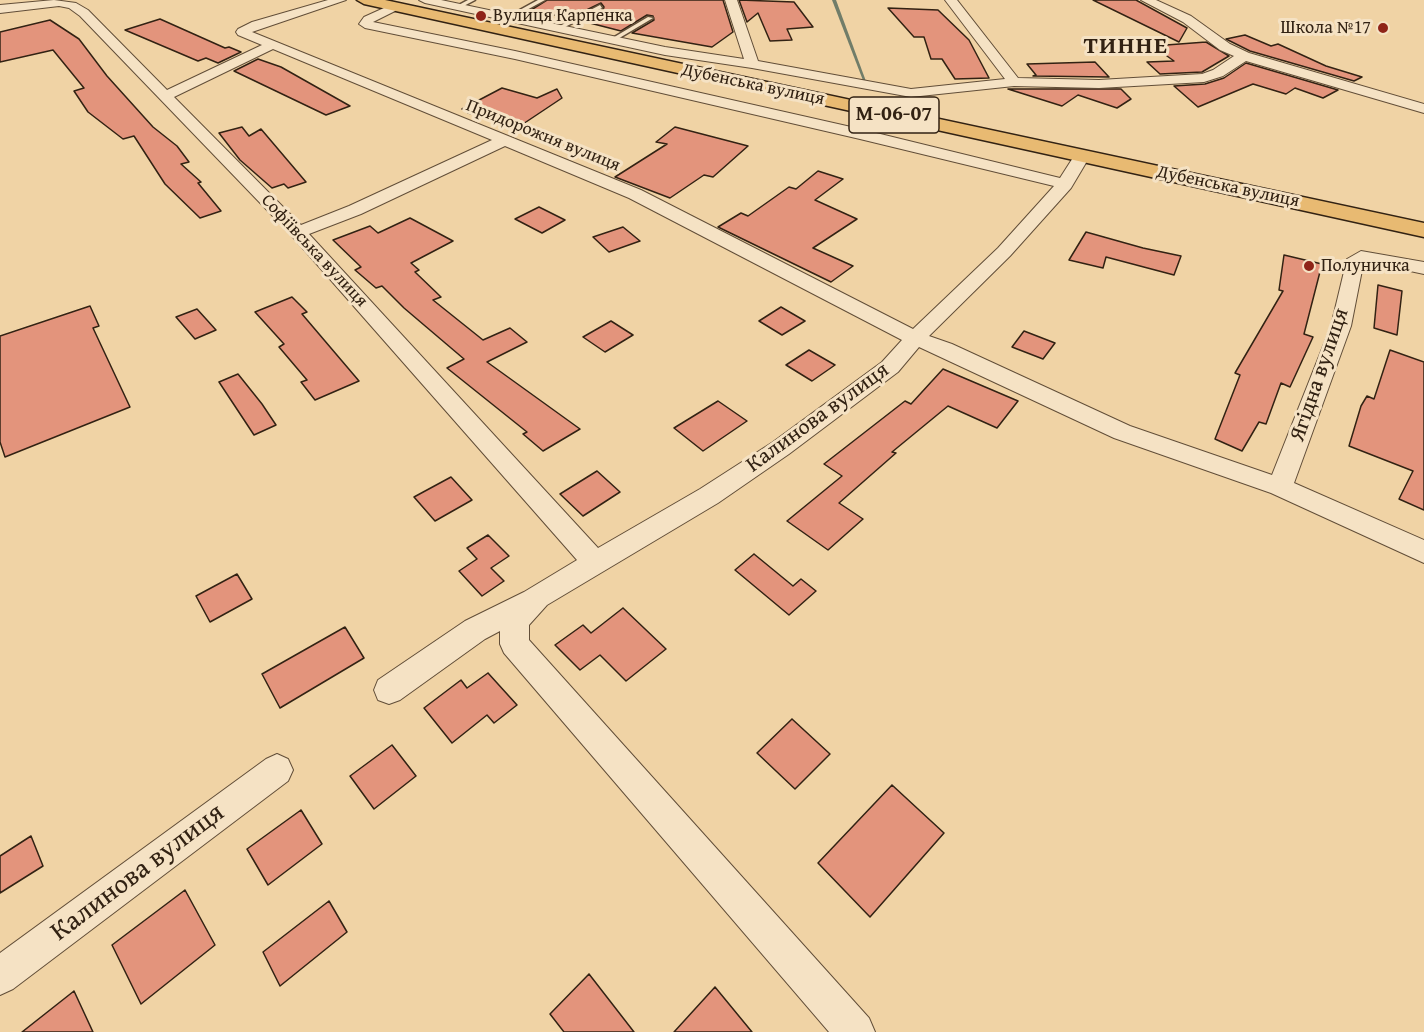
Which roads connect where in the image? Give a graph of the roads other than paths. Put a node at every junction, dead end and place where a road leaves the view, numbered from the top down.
1 (340, 0) edge
2 (364, 0) edge
3 (425, 0) edge
4 (472, 0) edge
5 (542, 0) edge
6 (731, 0) edge
7 (951, 0) edge
8 (1147, 0) edge
9 (392, 4) edge
10 (458, 6) junction
11 (600, 7) dead end
12 (0, 9) edge
13 (510, 17) junction
14 (650, 18) dead end
15 (559, 28) junction
16 (614, 39) junction
17 (273, 44) junction
18 (665, 51) junction
19 (1244, 56) junction
20 (649, 63) junction
21 (752, 64) junction
22 (684, 70) junction
23 (1014, 82) junction
24 (662, 89) junction
25 (166, 96) junction
26 (1424, 108) edge
27 (503, 141) junction
28 (1082, 156) junction
29 (1065, 184) junction
30 (1424, 230) edge
31 (298, 232) junction
32 (1424, 268) edge
33 (915, 338) junction
34 (1280, 488) junction
35 (1424, 552) edge
36 (594, 562) junction
37 (537, 597) junction
38 (389, 690) dead end
39 (277, 770) dead end
40 (0, 976) edge
41 (855, 1032) edge

1 - 17 street, Придорожня вулиця
2 - 9 main road, Дубенська вулиця / М-06-07
3 - 10 street
4 - 10 lane
5 - 13 lane
6 - 21 street
7 - 23 street
8 - 19 street
9 - 20 main road, Дубенська вулиця / М-06-07
9 - 24 street
10 - 13 street
11 - 15 lane
12 - 25 street, Софіївська вулиця
13 - 15 street
14 - 16 lane
15 - 16 street
16 - 18 street
17 - 25 street
17 - 27 street, Придорожня вулиця
18 - 20 street
18 - 21 street
19 - 23 street
19 - 26 street
20 - 22 main road, Дубенська вулиця / М-06-07
21 - 23 street
22 - 24 street
22 - 28 main road, Дубенська вулиця / М-06-07
24 - 29 street
25 - 31 street, Софіївська вулиця
27 - 31 street
27 - 33 street, Придорожня вулиця
28 - 29 street, Калинова вулиця
28 - 30 main road, Дубенська вулиця / М-06-07
29 - 33 street, Калинова вулиця
31 - 36 street, Софіївська вулиця
32 - 34 street, Ягідна вулиця
33 - 34 street, Придорожня вулиця
33 - 36 street, Калинова вулиця
34 - 35 street, Придорожня вулиця
36 - 37 street, Калинова вулиця
37 - 38 street
37 - 41 street
39 - 40 street, Калинова вулиця

